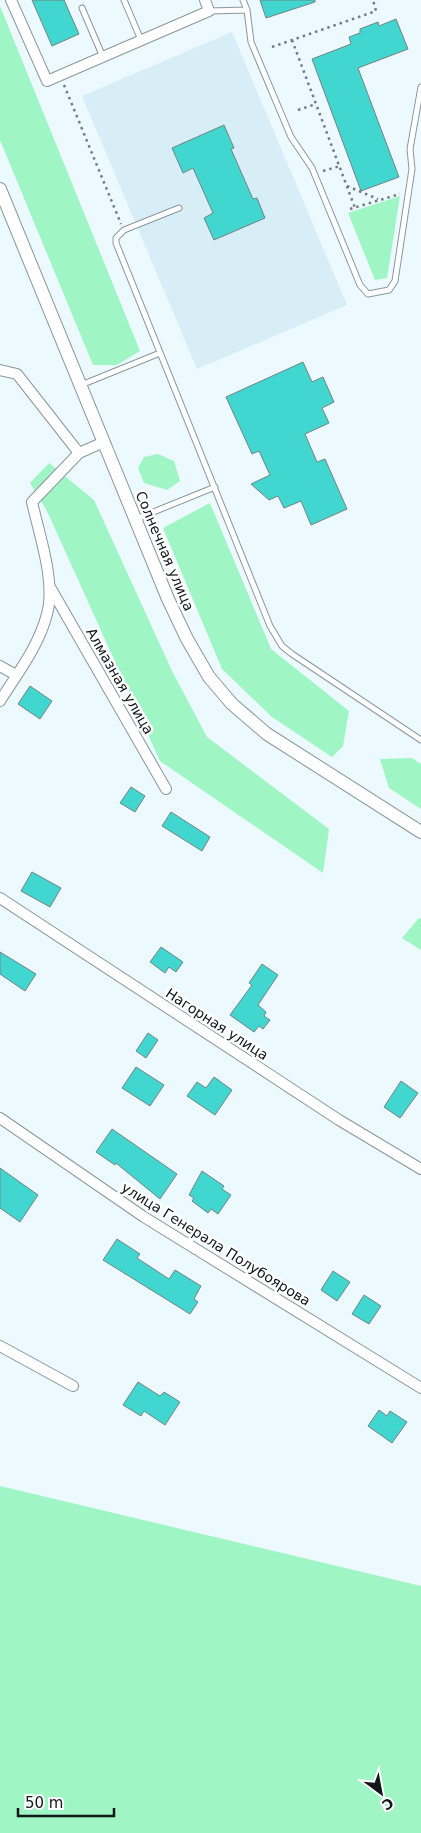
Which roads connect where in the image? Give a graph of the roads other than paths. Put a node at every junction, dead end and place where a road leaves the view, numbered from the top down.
1 (11, 0) edge
2 (124, 0) edge
3 (205, 0) edge
4 (243, 0) edge
5 (82, 8) dead end
6 (247, 10) junction
7 (209, 11) junction
8 (141, 40) junction
9 (103, 57) junction
10 (421, 87) edge
11 (0, 189) edge
12 (179, 208) dead end
13 (160, 353) junction
14 (0, 370) edge
15 (81, 385) junction
16 (104, 442) junction
17 (79, 453) junction
18 (214, 487) junction
19 (136, 519) junction
20 (50, 586) junction
21 (0, 666) edge
22 (16, 675) junction
23 (0, 701) edge
24 (421, 740) edge
25 (166, 789) dead end
26 (421, 832) edge
27 (0, 898) edge
28 (0, 1118) edge
29 (421, 1169) edge
30 (0, 1346) edge
31 (73, 1386) dead end
32 (421, 1388) edge

1 - 9 street
2 - 8 lane
3 - 7 street
4 - 6 lane
5 - 9 lane
6 - 7 lane
6 - 10 lane
7 - 8 street
8 - 9 street
11 - 15 street, Солнечная улица
12 - 13 lane
13 - 15 lane
13 - 18 lane
14 - 17 street
15 - 16 street, Солнечная улица
16 - 17 street
16 - 19 street, Солнечная улица
17 - 20 street
18 - 19 lane
18 - 24 lane
19 - 26 street, Солнечная улица
20 - 22 street
20 - 25 street, Алмазная улица
21 - 22 street
22 - 23 street
27 - 29 street, Нагорная улица
28 - 32 street, улица Генерала Полубоярова
30 - 31 street

